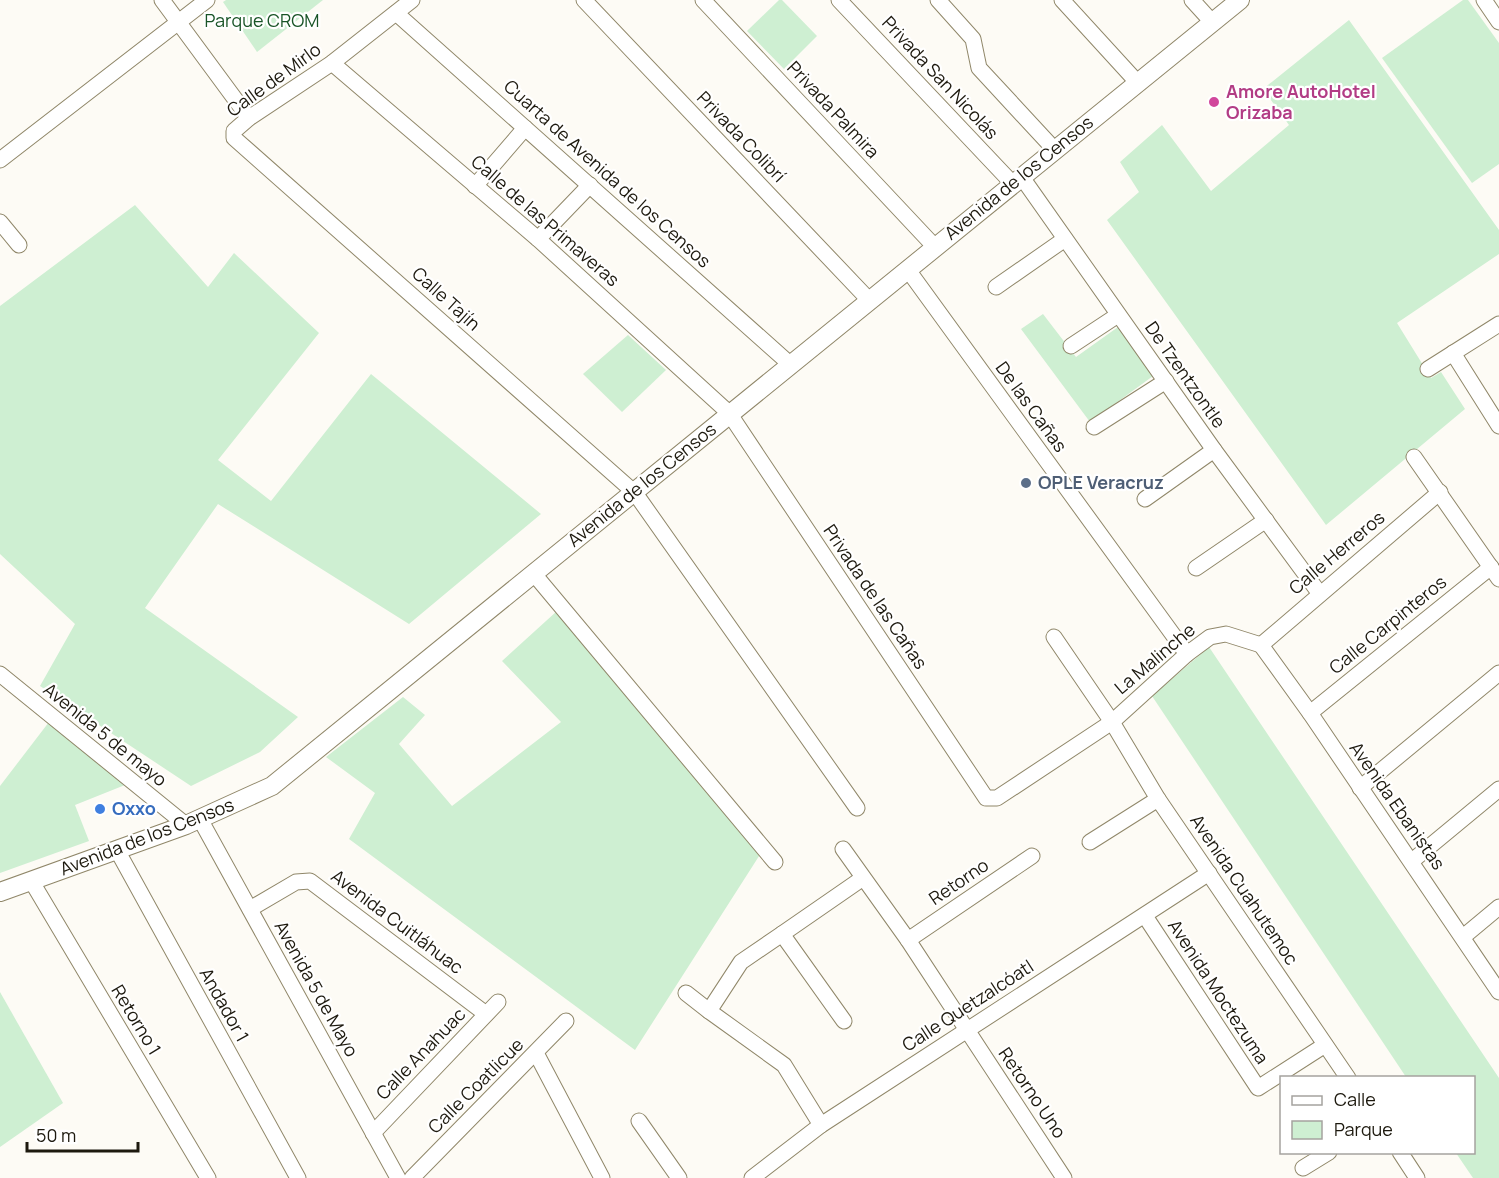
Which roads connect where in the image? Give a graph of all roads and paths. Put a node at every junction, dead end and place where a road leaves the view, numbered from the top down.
1 (162, 0) edge
2 (207, 0) edge
3 (412, 0) edge
4 (584, 0) edge
5 (703, 0) edge
6 (840, 0) edge
7 (938, 0) edge
8 (1062, 0) edge
9 (1192, 0) edge
10 (1240, 0) edge
11 (1484, 0) edge
12 (396, 13) junction
13 (177, 22) junction
14 (1212, 22) junction
15 (1499, 22) edge
16 (332, 63) junction
17 (1137, 82) junction
18 (249, 118) junction
19 (525, 128) junction
20 (234, 134) joint
21 (1054, 149) junction
22 (0, 160) edge
23 (1016, 180) junction
24 (590, 185) junction
25 (475, 186) junction
26 (0, 222) edge
27 (538, 239) junction
28 (1065, 239) junction
29 (19, 245) dead end
30 (935, 247) junction
31 (908, 270) junction
32 (996, 287) dead end
33 (870, 301) junction
34 (1118, 315) junction
35 (1499, 324) edge
36 (1071, 346) dead end
37 (1453, 353) junction
38 (791, 365) junction
39 (1428, 369) dead end
40 (1166, 381) junction
41 (729, 413) junction
42 (1499, 426) edge
43 (1094, 427) dead end
44 (1214, 450) junction
45 (1414, 457) dead end
46 (1440, 492) junction
47 (635, 493) junction
48 (1144, 499) dead end
49 (1266, 520) junction
50 (1196, 568) dead end
51 (1495, 573) edge
52 (534, 574) junction
53 (1320, 594) junction
54 (1054, 637) dead end
55 (1261, 645) junction
56 (1187, 654) junction
57 (1499, 673) edge
58 (0, 674) edge
59 (1310, 713) junction
60 (1112, 722) junction
61 (1360, 788) junction
62 (1499, 789) edge
63 (992, 799) joint
64 (1158, 799) junction
65 (857, 808) dead end
66 (193, 822) junction
67 (1090, 842) dead end
68 (843, 849) dead end
69 (117, 850) junction
70 (1032, 856) dead end
71 (1412, 861) junction
72 (775, 862) dead end
73 (1209, 873) junction
74 (863, 878) junction
75 (32, 882) junction
76 (0, 892) edge
77 (1499, 907) edge
78 (250, 909) junction
79 (1145, 916) junction
80 (782, 934) junction
81 (1463, 937) junction
82 (908, 940) junction
83 (1499, 992) edge
84 (686, 993) dead end
85 (498, 1002) dead end
86 (709, 1011) junction
87 (486, 1014) junction
88 (566, 1021) dead end
89 (844, 1021) dead end
90 (966, 1031) junction
91 (1325, 1045) junction
92 (536, 1053) junction
93 (1347, 1076) edge
94 (639, 1121) dead end
95 (821, 1125) junction
96 (373, 1133) junction
97 (1326, 1154) edge
98 (1401, 1154) edge
99 (1303, 1168) dead end
100 (207, 1178) edge
101 (298, 1178) edge
102 (398, 1178) edge
103 (412, 1178) edge
104 (602, 1178) edge
105 (679, 1178) edge
106 (752, 1178) edge
107 (1064, 1178) edge
108 (1417, 1178) edge

1 - 13 street
2 - 13 street
3 - 12 street, Calle de Mirlo
4 - 33 street, Privada Colibrí
5 - 30 street, Privada Palmira
6 - 23 street, Privada San Nicolás
7 - 21 street
8 - 17 street
9 - 14 street
10 - 14 street, Avenida de los Censos
11 - 15 street
12 - 16 street, Calle de Mirlo
12 - 19 street, Cuarta de Avenida de los Censos
13 - 18 street
13 - 22 street
14 - 17 street, Avenida de los Censos
16 - 18 street, Calle de Mirlo
16 - 25 street, Calle de las Primaveras
17 - 21 street, Avenida de los Censos
18 - 20 street, Calle de Mirlo
19 - 24 street, Cuarta de Avenida de los Censos
19 - 25 street
20 - 47 street, Calle Tajín
21 - 23 street, Avenida de los Censos
23 - 28 street, De Tzentzontle
23 - 30 street, Avenida de los Censos
24 - 27 street
24 - 38 street, Cuarta de Avenida de los Censos
25 - 27 street, Calle de las Primaveras
26 - 29 street
27 - 41 street, Calle de las Primaveras
28 - 32 street
28 - 34 street, De Tzentzontle
30 - 31 street, Avenida de los Censos
31 - 33 street, Avenida de los Censos
31 - 56 street, De las Cañas
33 - 38 street, Avenida de los Censos
34 - 36 street
34 - 40 street, De Tzentzontle
35 - 37 street
37 - 39 street
37 - 42 street
38 - 41 street, Avenida de los Censos
40 - 43 street
40 - 44 street, De Tzentzontle
41 - 47 street, Avenida de los Censos
41 - 63 street, Privada de las Cañas
44 - 48 street
44 - 49 street, De Tzentzontle
45 - 46 street
46 - 51 street
46 - 53 street, Calle Herreros
47 - 52 street, Avenida de los Censos
47 - 65 street, Calle Tajín
49 - 50 street
49 - 53 street, De Tzentzontle
51 - 59 street, Calle Carpinteros
52 - 66 street, Avenida de los Censos
52 - 72 street
53 - 55 street, Calle Herreros
54 - 60 street, Avenida Cuahutemoc
55 - 56 street, La Malinche
55 - 59 street, Avenida Ebanistas
56 - 60 street, La Malinche
57 - 61 street
58 - 66 street, Avenida 5 de mayo
59 - 61 street, Avenida Ebanistas
60 - 63 street, La Malinche
60 - 64 street, Avenida Cuahutemoc
61 - 71 street, Avenida Ebanistas
62 - 71 street
64 - 67 street
64 - 73 street, Avenida Cuahutemoc
66 - 69 street, Avenida de los Censos
66 - 78 street, Avenida 5 de Mayo
68 - 74 street
69 - 75 street, Avenida de los Censos
69 - 101 street, Andador 1
70 - 82 street, Retorno
71 - 81 street, Avenida Ebanistas
73 - 79 street, Calle Quetzalcóatl
73 - 91 street, Avenida Cuahutemoc
74 - 80 street
74 - 82 street
75 - 76 street, Avenida de los Censos
75 - 100 street, Retorno 1
77 - 81 street
78 - 87 street, Avenida Cuitláhuac
78 - 96 street, Avenida 5 de Mayo
79 - 90 street, Calle Quetzalcóatl
79 - 91 street, Avenida Moctezuma
80 - 86 street
80 - 89 street
81 - 83 street, Avenida Ebanistas
82 - 90 street
84 - 86 street
85 - 87 street, Calle Anahuac
86 - 95 street
87 - 96 street, Calle Anahuac
88 - 92 street, Calle Coatlicue
90 - 95 street, Calle Quetzalcóatl
90 - 107 street, Retorno Uno
91 - 93 street, Avenida Cuahutemoc
92 - 103 street, Calle Coatlicue
92 - 104 street
94 - 105 street
95 - 106 street, Calle Quetzalcóatl
96 - 102 street, Avenida 5 de Mayo
97 - 99 street
98 - 108 street

